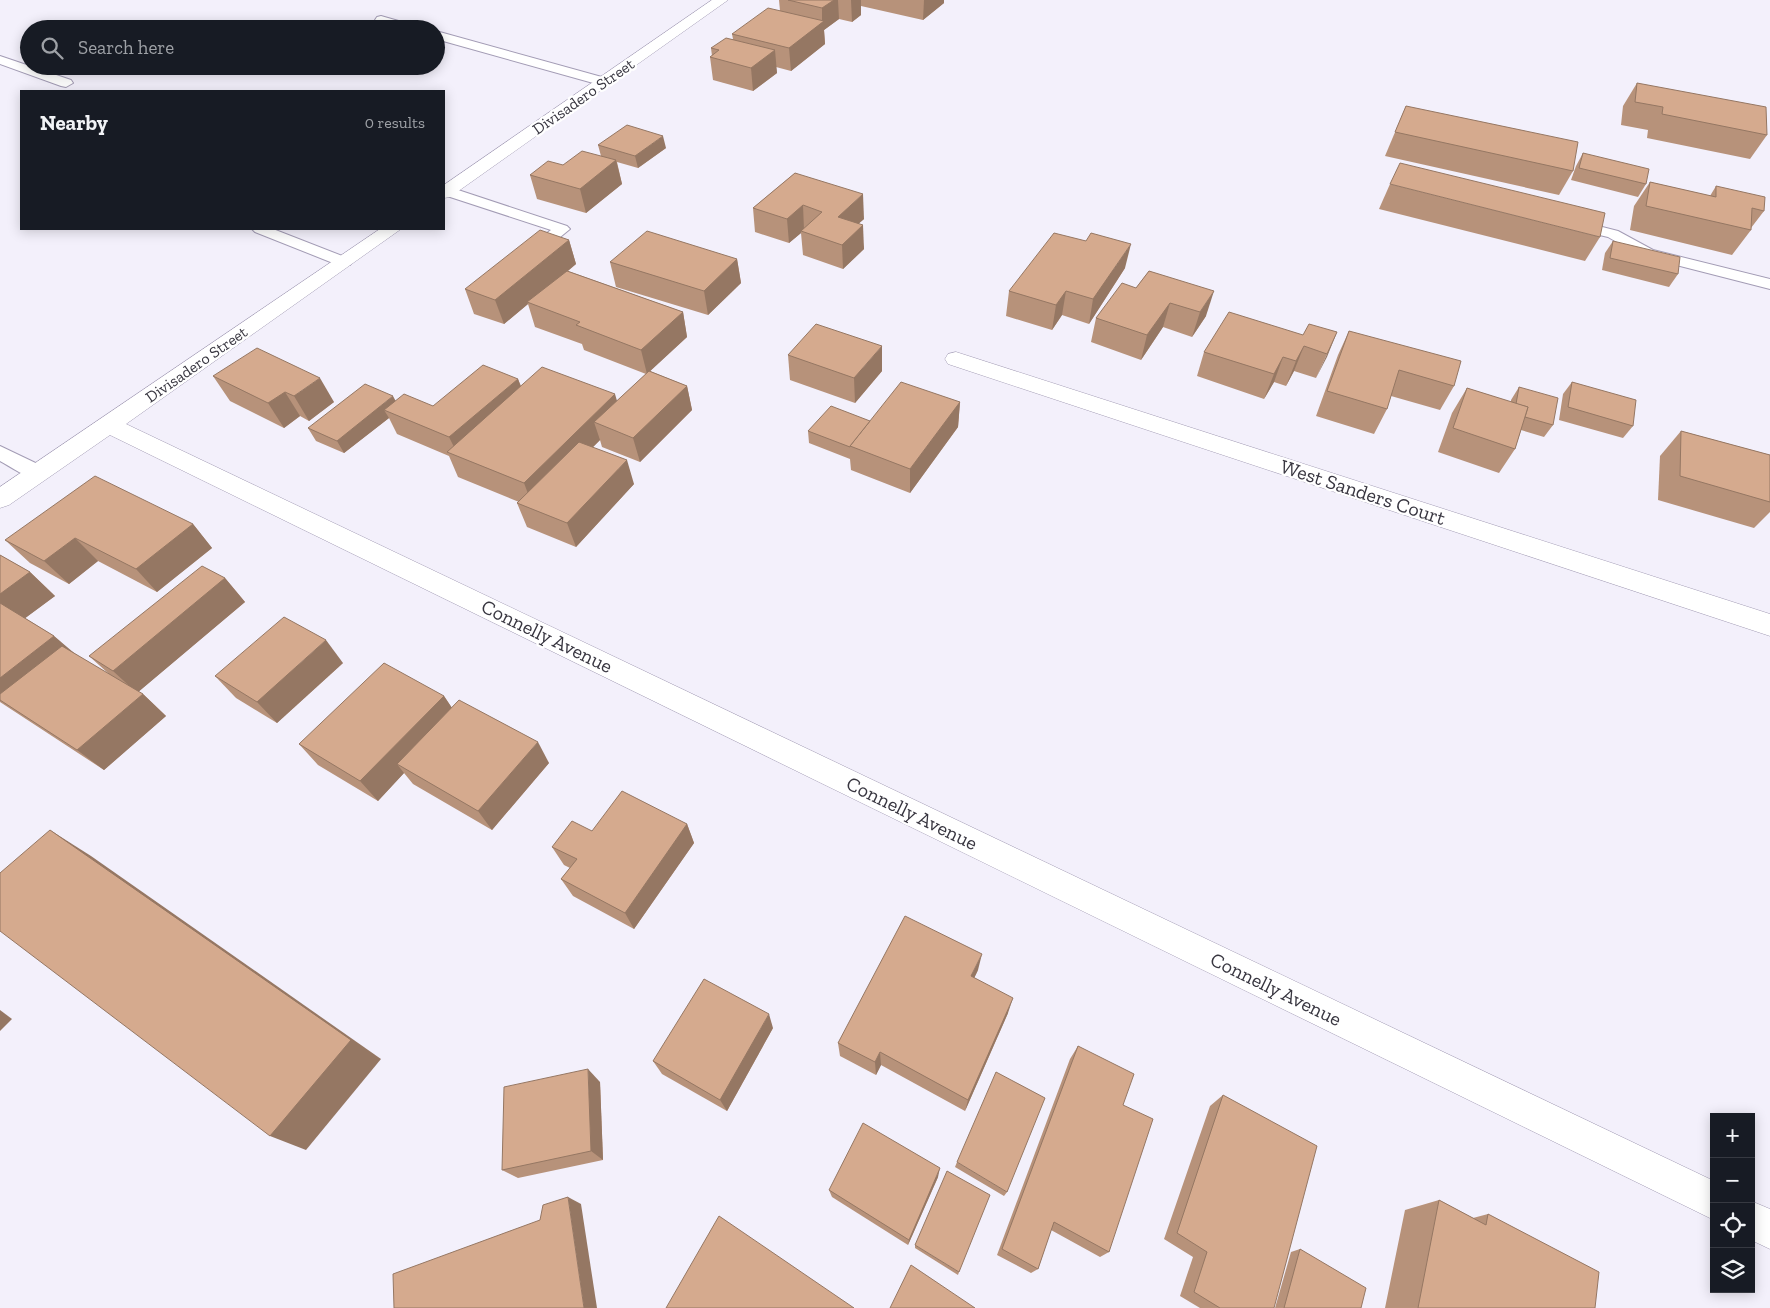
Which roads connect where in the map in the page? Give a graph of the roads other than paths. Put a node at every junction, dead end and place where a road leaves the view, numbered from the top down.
1 (721, 0) edge
2 (445, 38) edge
3 (0, 60) edge
4 (20, 67) edge
5 (45, 75) edge
6 (66, 82) dead end
7 (604, 82) junction
8 (445, 192) edge
9 (1556, 220) edge
10 (263, 230) edge
11 (391, 230) edge
12 (344, 262) junction
13 (516, 264) edge
14 (1770, 284) edge
15 (956, 359) dead end
16 (109, 425) junction
17 (0, 453) edge
18 (39, 473) junction
19 (0, 499) edge
20 (1770, 625) edge
21 (1710, 1199) edge
22 (1755, 1222) edge
23 (1770, 1229) edge

1 - 7 street, Divisadero Street
2 - 7 lane
3 - 4 lane
5 - 6 lane
7 - 8 street, Divisadero Street
8 - 13 lane
9 - 14 lane
10 - 12 lane
11 - 12 street, Divisadero Street
12 - 16 street, Divisadero Street
15 - 20 street, West Sanders Court
16 - 18 street, Divisadero Street
16 - 21 street, Connelly Avenue
17 - 18 lane
18 - 19 street, Divisadero Street
22 - 23 street

